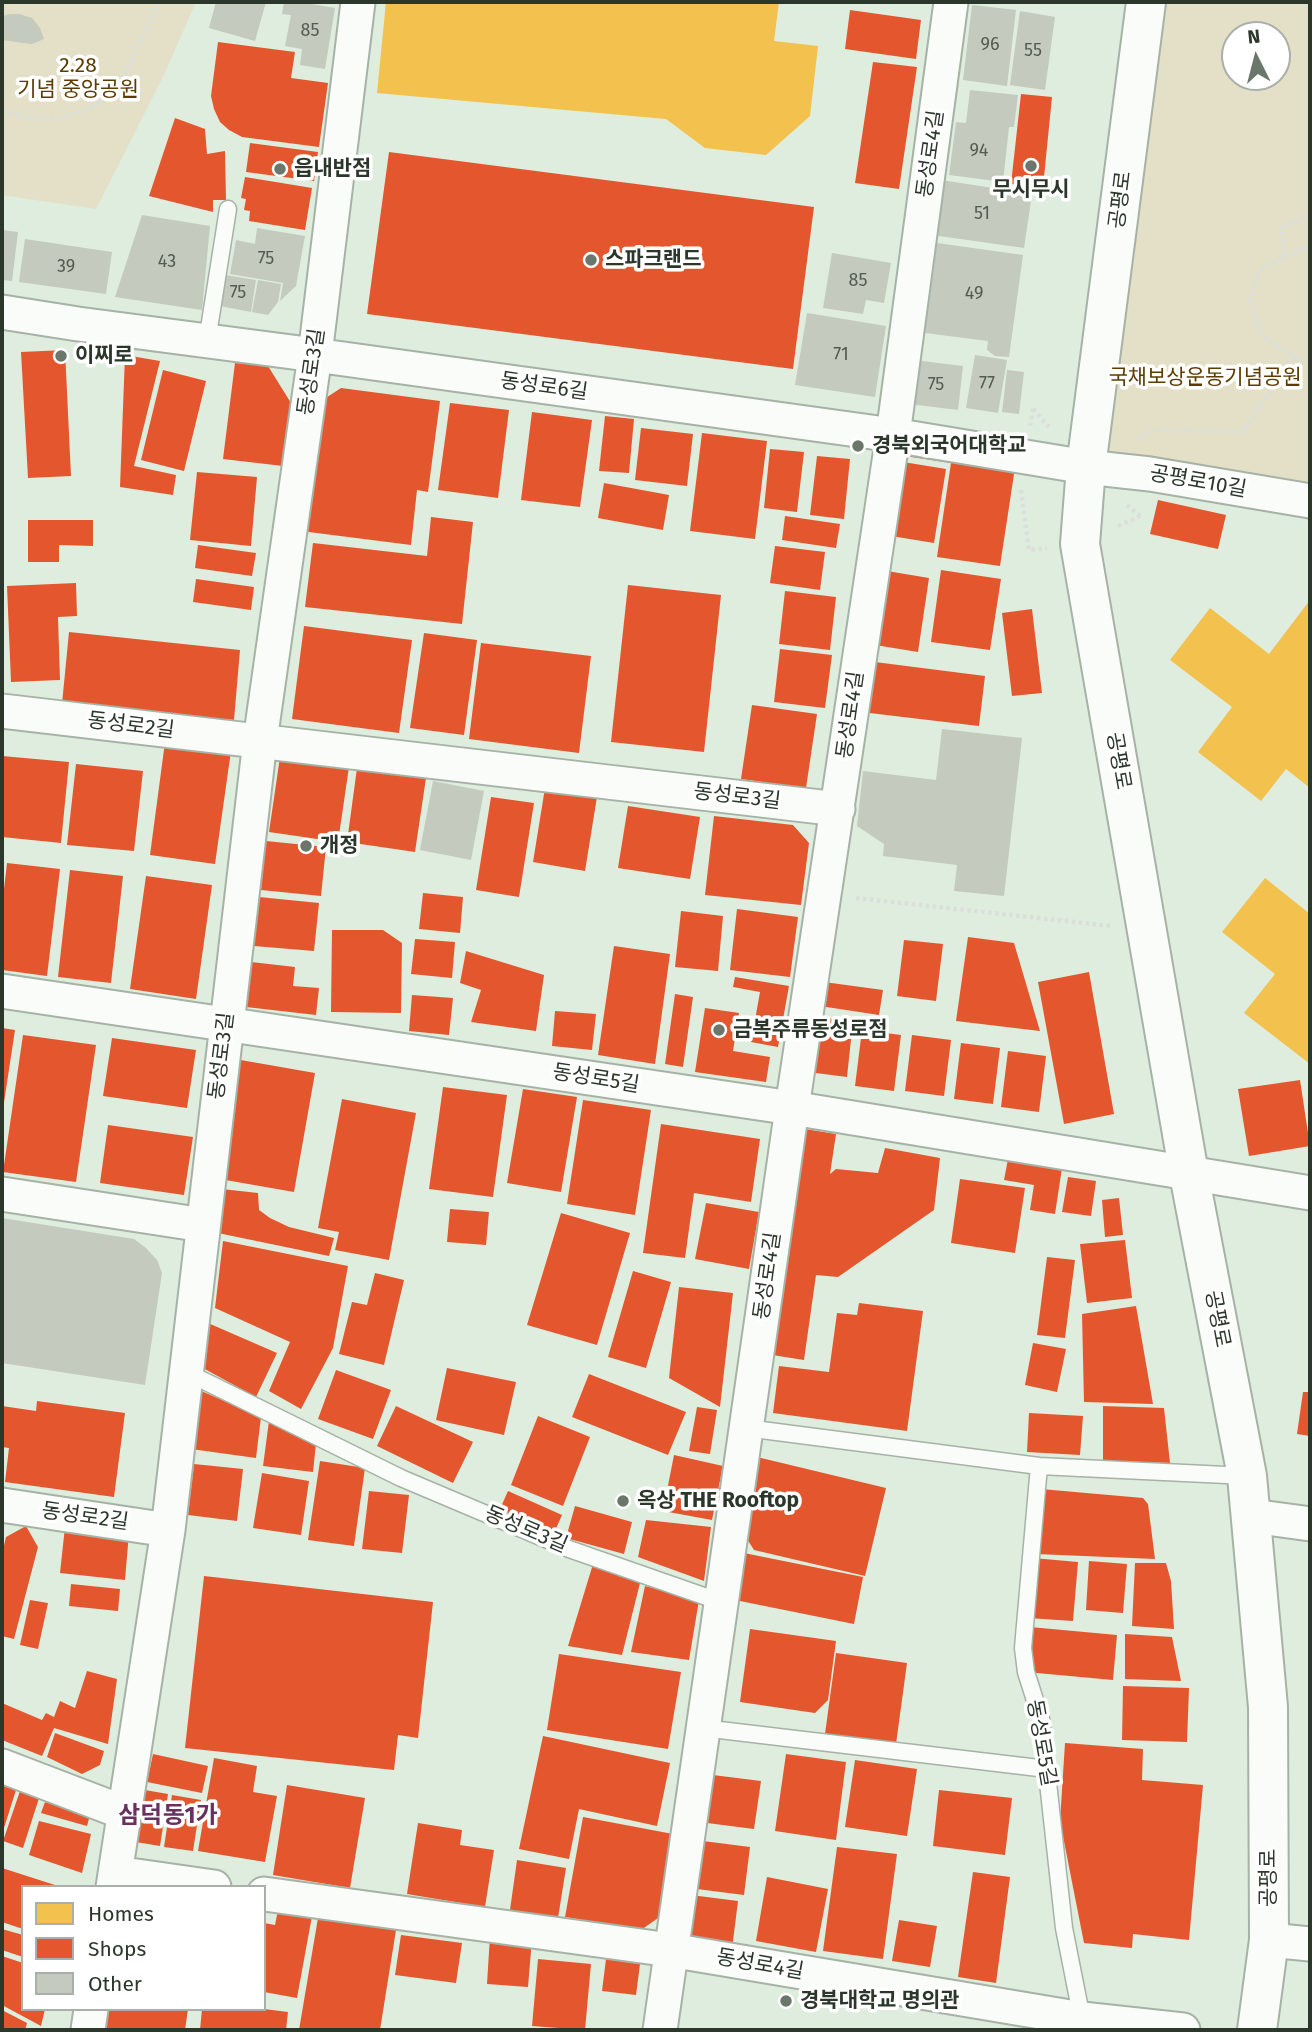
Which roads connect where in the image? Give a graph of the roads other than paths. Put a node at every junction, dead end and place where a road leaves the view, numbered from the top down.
1 (358, 2) edge
2 (951, 2) edge
3 (1146, 2) edge
4 (228, 209) dead end
5 (2, 312) edge
6 (207, 341) junction
7 (315, 355) junction
8 (893, 435) junction
9 (1086, 467) junction
10 (1310, 502) edge
11 (2, 711) edge
12 (260, 741) junction
13 (838, 809) junction
14 (2, 991) edge
15 (226, 1023) junction
16 (792, 1108) junction
17 (1189, 1174) junction
18 (1310, 1193) edge
19 (2, 1194) edge
20 (203, 1225) junction
21 (186, 1372) junction
22 (746, 1428) junction
23 (1039, 1466) junction
24 (1247, 1476) junction
25 (2, 1505) edge
26 (1252, 1516) junction
27 (1310, 1524) edge
28 (168, 1530) junction
29 (721, 1602) junction
30 (703, 1728) junction
31 (2, 1766) edge
32 (1047, 1769) junction
33 (125, 1813) junction
34 (115, 1880) edge
35 (186, 1885) edge
36 (266, 1894) edge
37 (1269, 1940) junction
38 (1310, 1944) edge
39 (670, 1950) junction
40 (91, 2011) edge
41 (1082, 2020) junction
42 (88, 2030) edge
43 (660, 2030) edge
44 (1183, 2030) edge
45 (1257, 2030) edge

1 - 7 street, 동성로3길
2 - 8 street, 동성로4길
3 - 9 main road, 공평로
4 - 6 lane
5 - 6 street, 동성로6길
6 - 7 street, 동성로6길
7 - 8 street, 동성로6길
7 - 12 street, 동성로3길
8 - 9 street, 동성로6길
8 - 13 street, 동성로4길
9 - 10 street, 공평로10길
9 - 17 main road, 공평로
11 - 12 street, 동성로2길
12 - 13 street, 동성로3길
12 - 15 street, 동성로3길
13 - 16 street, 동성로4길
14 - 15 street, 동성로5길
15 - 16 street, 동성로5길
15 - 20 street, 동성로3길
16 - 17 street, 동성로5길
16 - 22 street, 동성로4길
17 - 18 street, 동성로5길
17 - 24 main road, 공평로
19 - 20 street
20 - 21 street, 동성로3길
21 - 28 street, 동성로3길
21 - 29 lane, 동성로3길
22 - 23 lane
22 - 29 street, 동성로4길
23 - 24 lane
23 - 32 lane, 동성로5길
24 - 26 main road, 공평로
25 - 28 street, 동성로2길
26 - 27 street
26 - 37 main road, 공평로
28 - 33 street, 동성로3길
29 - 30 street, 동성로4길
30 - 32 lane
30 - 39 street, 동성로4길
31 - 33 street
32 - 41 lane, 동성로5길
33 - 34 street, 동성로3길
34 - 35 street, 동성로3길
36 - 39 street
37 - 38 street
37 - 45 main road, 공평로
39 - 41 street, 동성로4길
39 - 43 street, 동성로4길
40 - 42 street
41 - 44 street, 동성로4길

